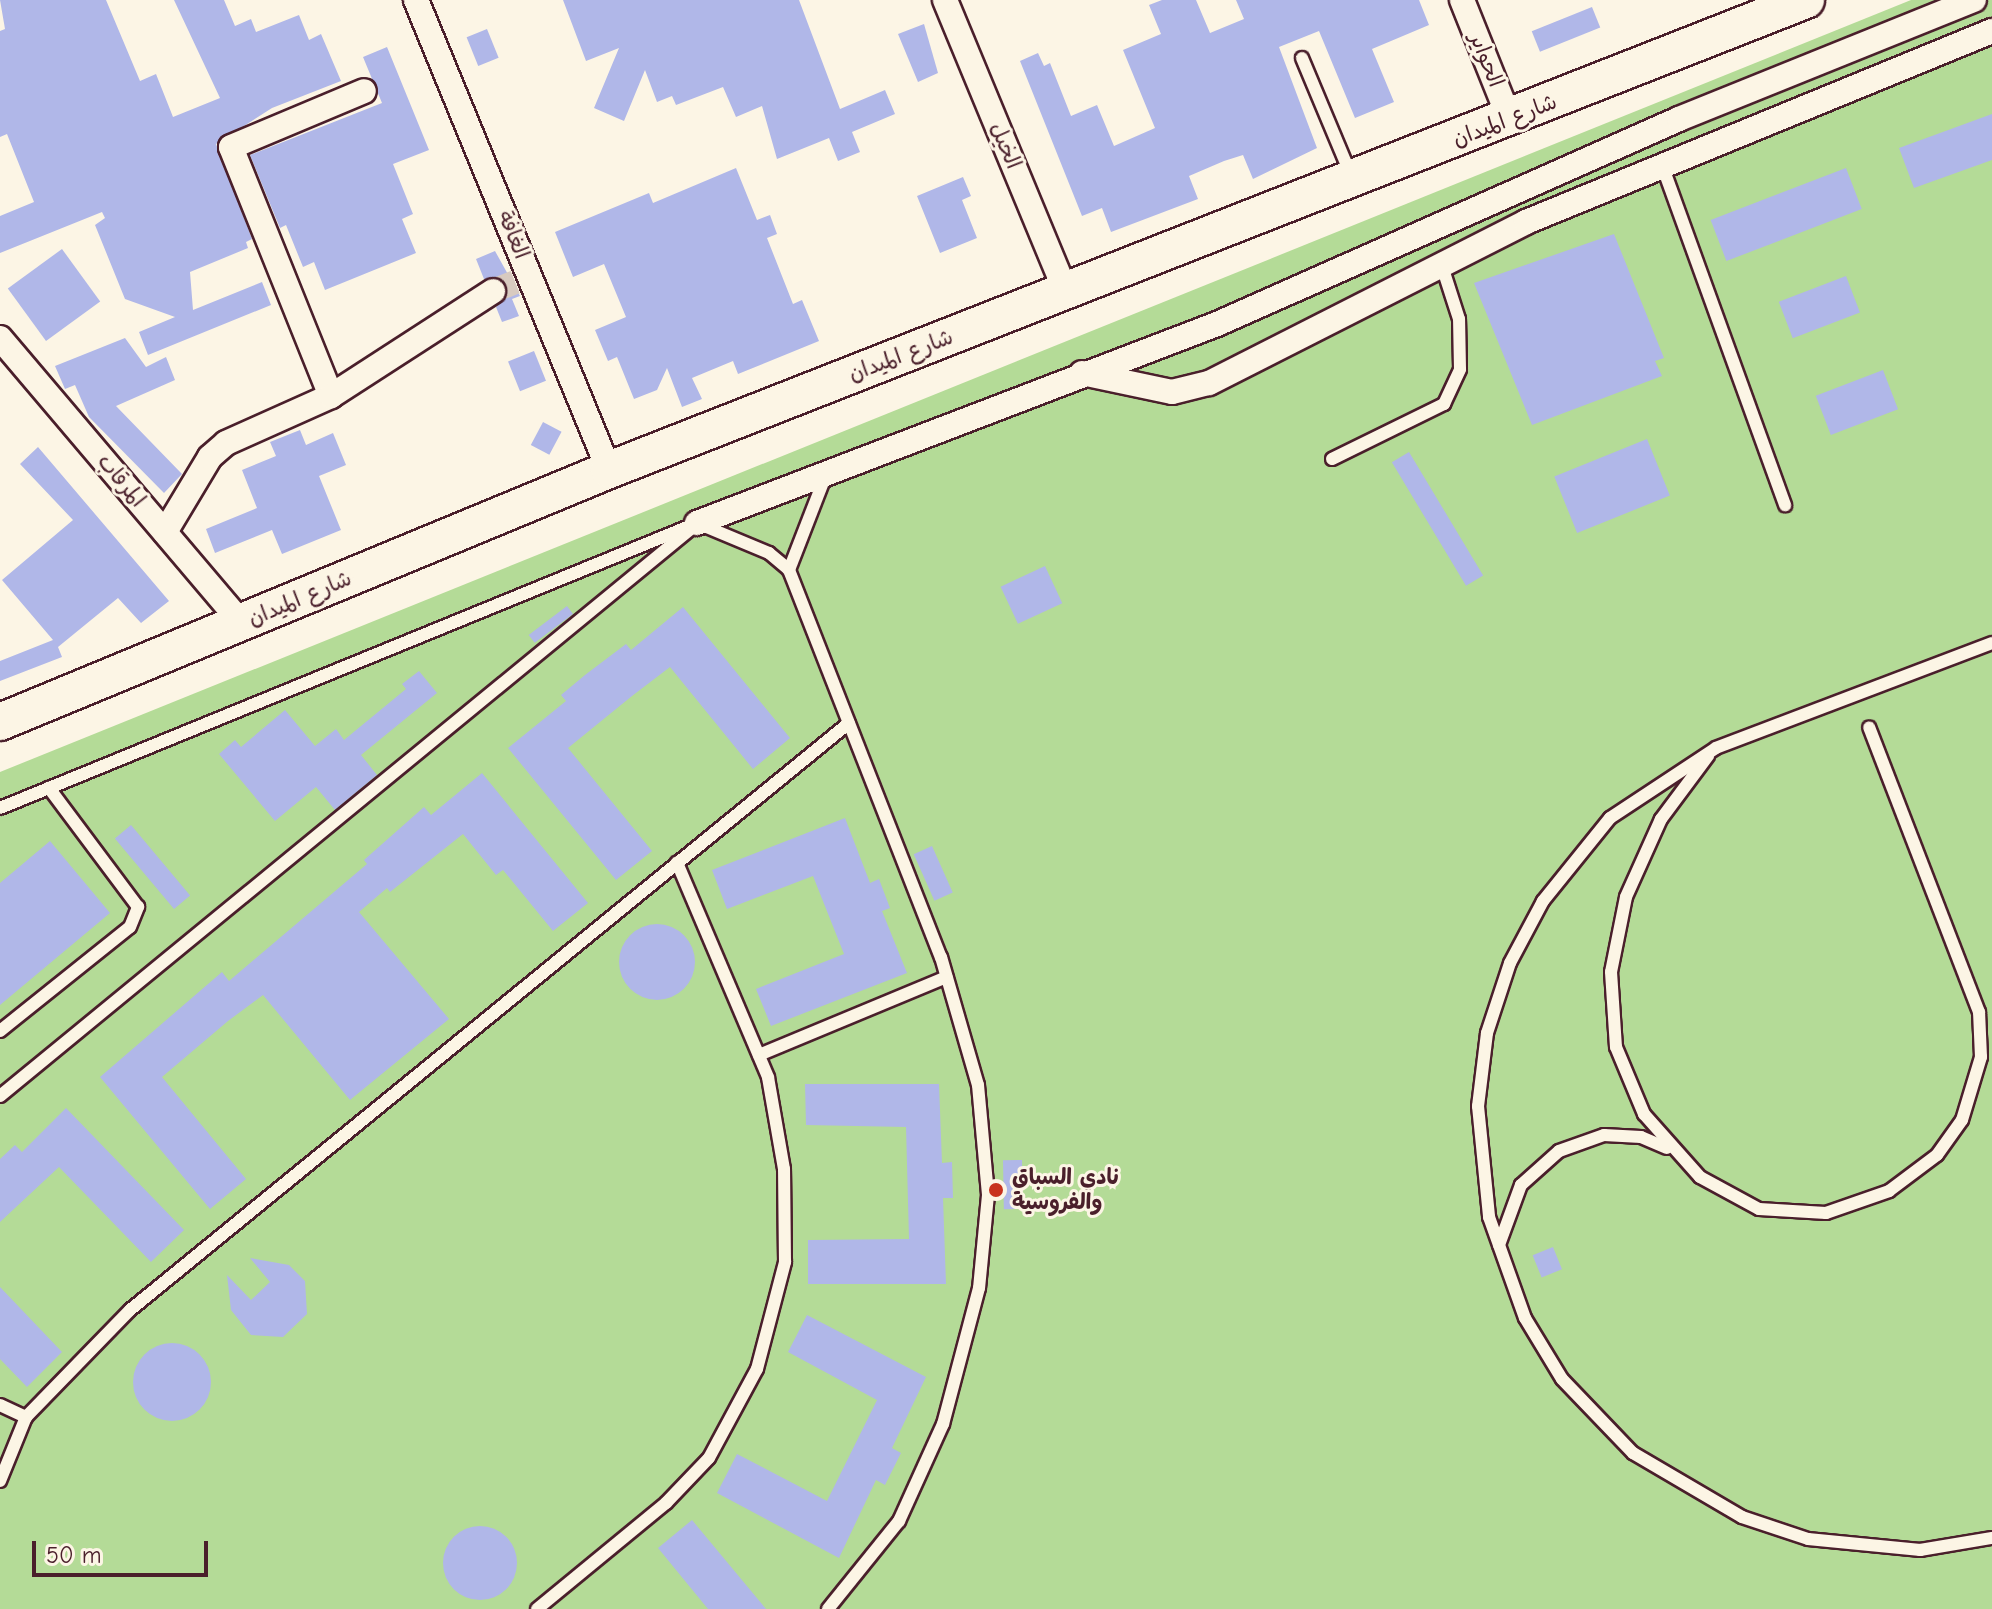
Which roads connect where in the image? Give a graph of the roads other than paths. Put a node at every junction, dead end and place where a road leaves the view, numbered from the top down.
1 (416, 0) edge
2 (945, 0) edge
3 (1462, 0) edge
4 (1806, 0) edge
5 (1974, 0) edge
6 (1992, 31) edge
7 (1302, 58) dead end
8 (364, 91) dead end
9 (1510, 120) junction
10 (1662, 165) junction
11 (1353, 178) junction
12 (1441, 263) junction
13 (512, 281) junction
14 (1066, 292) junction
15 (0, 338) edge
16 (1080, 372) junction
17 (331, 396) junction
18 (1332, 459) dead end
19 (609, 470) junction
20 (828, 470) junction
21 (1785, 505) dead end
22 (697, 523) junction
23 (165, 532) junction
24 (789, 570) junction
25 (242, 623) junction
26 (1992, 643) edge
27 (0, 722) edge
28 (849, 723) junction
29 (1869, 727) dead end
30 (1716, 748) junction
31 (49, 788) junction
32 (0, 808) edge
33 (677, 863) junction
34 (946, 977) junction
35 (0, 1031) edge
36 (759, 1055) junction
37 (0, 1096) edge
38 (1674, 1152) junction
39 (1499, 1252) junction
40 (0, 1405) edge
41 (26, 1417) junction
42 (0, 1481) edge
43 (1992, 1538) edge
44 (537, 1609) edge
45 (828, 1609) edge

1 - 13 street, الغافة
2 - 14 street, الخيل
3 - 9 street, الحواير
4 - 9 street, شارع الميدان
5 - 16 street
6 - 10 street
7 - 11 lane
8 - 17 street
9 - 11 street, شارع الميدان
10 - 12 street
10 - 21 lane
11 - 14 street, شارع الميدان
12 - 16 street
12 - 18 lane
13 - 17 street
13 - 19 street, الغافة
14 - 19 street, شارع الميدان
15 - 23 street, المرقاب
16 - 20 street
17 - 23 street
19 - 25 street, شارع الميدان
20 - 22 street
20 - 24 lane
22 - 24 lane
22 - 31 lane
22 - 37 lane
23 - 25 street, المرقاب
24 - 28 lane
25 - 27 street, شارع الميدان
26 - 30 lane
28 - 33 lane
28 - 34 lane
29 - 38 lane
30 - 38 lane
30 - 39 lane
31 - 32 lane
31 - 35 lane
33 - 36 lane
33 - 41 lane
34 - 36 lane
34 - 45 lane
36 - 44 lane
38 - 39 lane
39 - 43 lane
40 - 41 lane
41 - 42 lane

